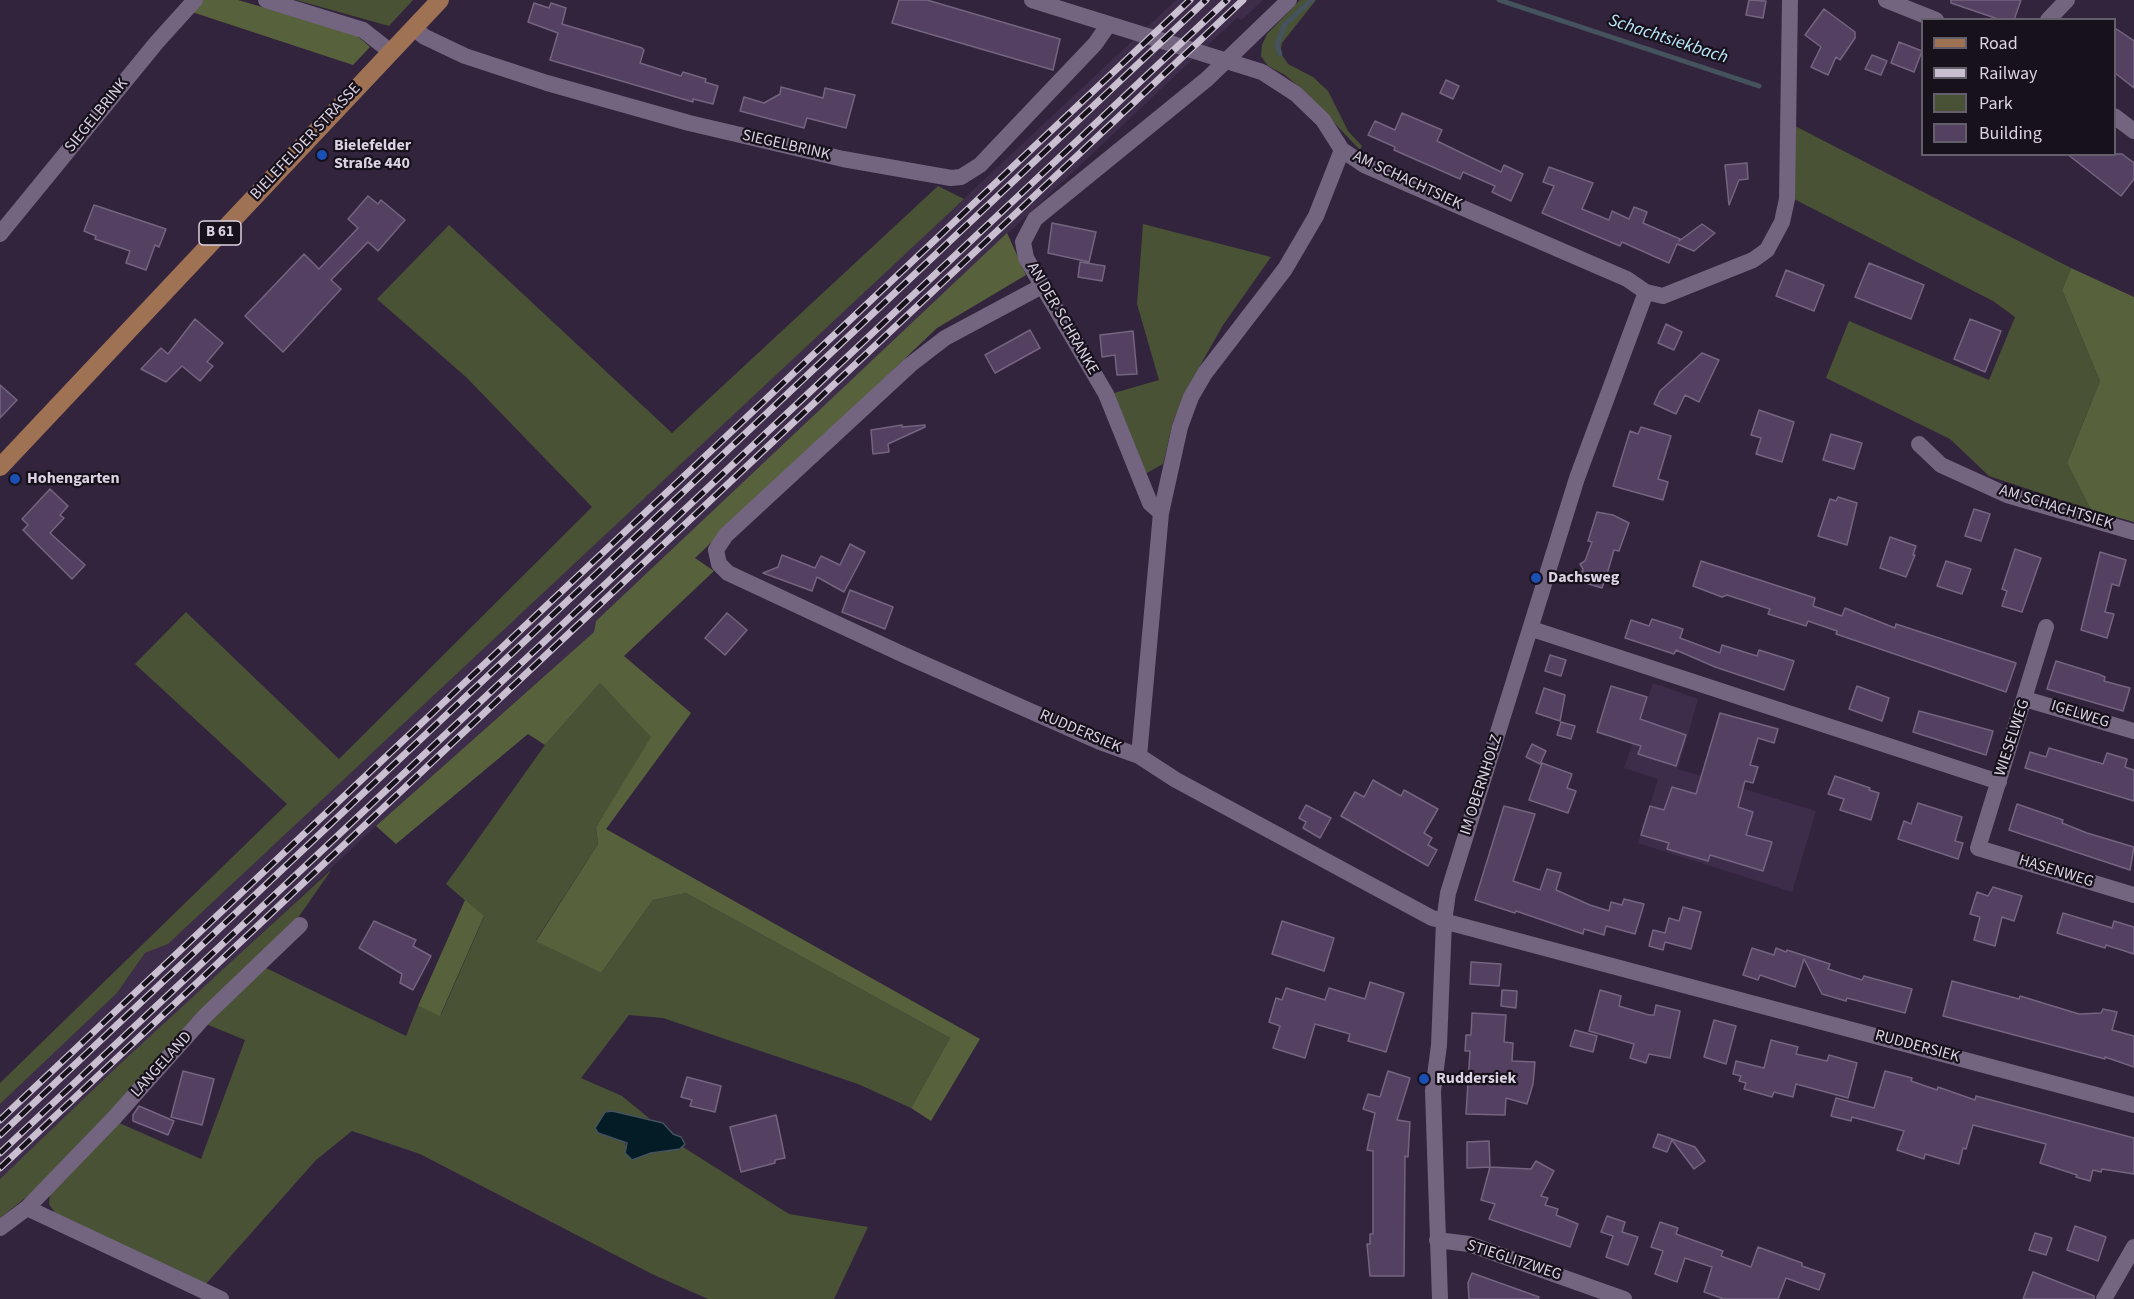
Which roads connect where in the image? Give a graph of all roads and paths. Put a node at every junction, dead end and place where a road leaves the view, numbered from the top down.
1 (195, 0) edge
2 (266, 0) edge
3 (440, 0) edge
4 (1032, 0) edge
5 (1289, 0) edge
6 (1790, 0) edge
7 (1886, 0) edge
8 (2067, 0) edge
9 (1931, 18) edge
10 (2050, 18) edge
11 (1109, 24) junction
12 (413, 28) junction
13 (391, 52) junction
14 (1227, 59) junction
15 (2116, 117) edge
16 (2134, 130) edge
17 (1342, 150) junction
18 (0, 234) edge
19 (1042, 286) junction
20 (1646, 292) junction
21 (1919, 444) dead end
22 (0, 467) edge
23 (1161, 513) junction
24 (2134, 532) edge
25 (2046, 627) dead end
26 (1532, 629) junction
27 (2025, 699) junction
28 (2134, 731) edge
29 (1140, 756) junction
30 (1998, 782) junction
31 (1978, 848) joint
32 (2134, 896) edge
33 (1444, 922) junction
34 (300, 925) dead end
35 (2134, 1105) edge
36 (27, 1208) junction
37 (0, 1228) edge
38 (1437, 1240) junction
39 (2134, 1247) edge
40 (221, 1299) edge
41 (1440, 1299) edge
42 (1624, 1299) edge
43 (2103, 1299) edge

1 - 18 street, SIEGELBRINK
2 - 13 street
3 - 12 main road, BIELEFELDER STRASSE / B 61
4 - 11 street, AM SCHACHTSIEK
5 - 14 street
6 - 20 street, AM SCHACHTSIEK
7 - 9 street
8 - 10 street
11 - 12 street, SIEGELBRINK
11 - 14 street, AM SCHACHTSIEK
12 - 13 main road, BIELEFELDER STRASSE / B 61
13 - 22 main road, BIELEFELDER STRASSE / B 61
14 - 17 street, AM SCHACHTSIEK
14 - 19 street, AN DER SCHRANKE
15 - 16 street
17 - 20 street, AM SCHACHTSIEK
17 - 23 street
19 - 23 street, AN DER SCHRANKE
19 - 29 street, RUDDERSIEK
20 - 26 street, IM OBERNHOLZ
21 - 24 street, AM SCHACHTSIEK
23 - 29 street
25 - 27 street, WIESELWEG
26 - 30 street
26 - 33 street, IM OBERNHOLZ
27 - 28 street, IGELWEG
27 - 30 street, WIESELWEG
29 - 33 street, RUDDERSIEK
30 - 31 street, WIESELWEG
31 - 32 street, HASENWEG
33 - 35 street, RUDDERSIEK
33 - 38 street, IM OBERNHOLZ
34 - 36 street, LANGELAND
36 - 37 street, LANGELAND
36 - 40 street
38 - 41 street, IM OBERNHOLZ
38 - 42 street, STIEGLITZWEG
39 - 43 street

